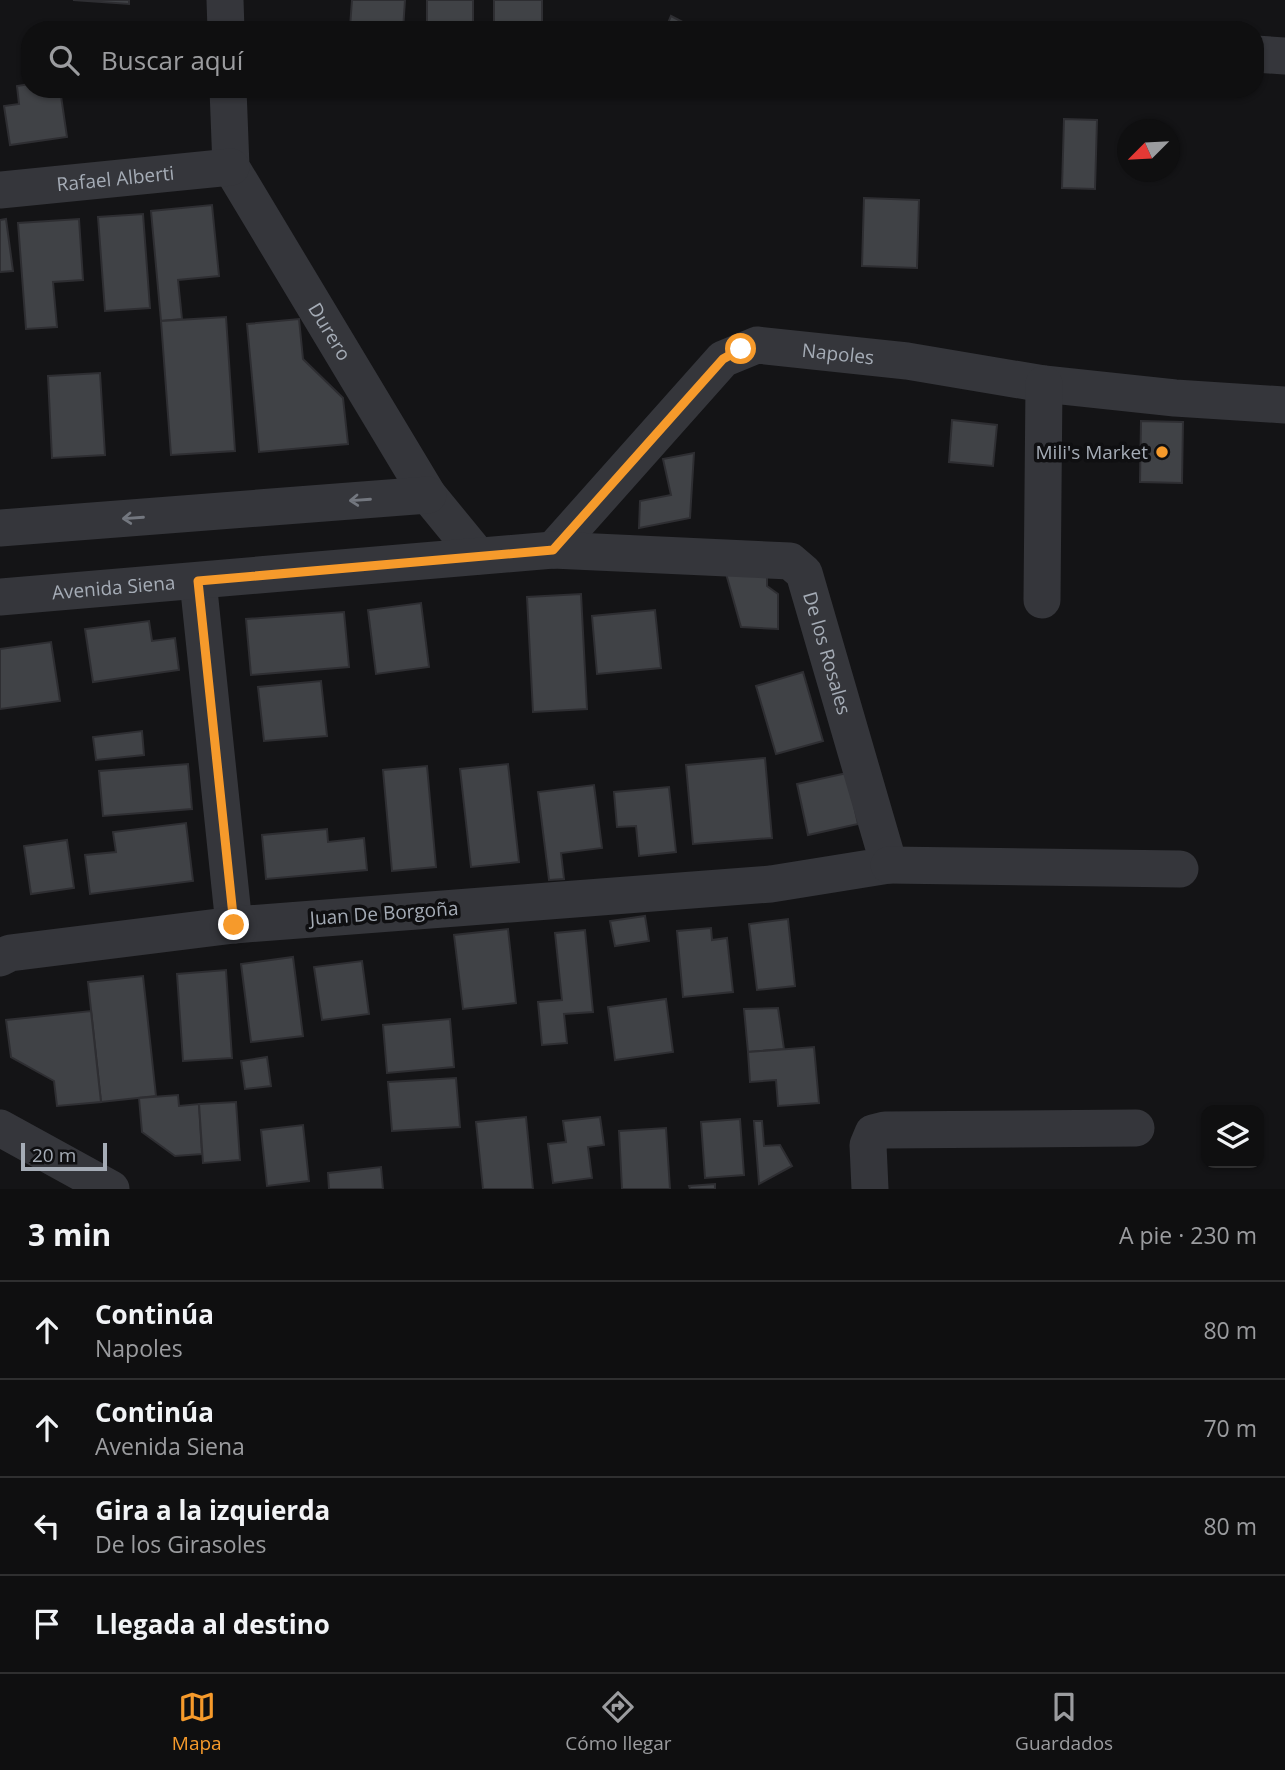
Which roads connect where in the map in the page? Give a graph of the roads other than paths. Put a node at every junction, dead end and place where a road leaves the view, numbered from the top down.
1 (225, 0) edge
2 (226, 21) edge
3 (1264, 55) edge
4 (1285, 56) edge
5 (228, 98) edge
6 (231, 167) junction
7 (0, 190) edge
8 (1045, 384) junction
9 (1285, 405) edge
10 (428, 495) junction
11 (0, 528) edge
12 (553, 550) junction
13 (478, 556) junction
14 (198, 581) junction
15 (0, 597) edge
16 (1042, 600) dead end
17 (889, 865) junction
18 (1180, 869) dead end
19 (234, 925) junction
20 (0, 958) edge
21 (0, 1128) edge
22 (1136, 1128) dead end
23 (111, 1189) edge
24 (870, 1189) edge

1 - 2 street
3 - 4 street
5 - 6 street, Durero
6 - 7 street, Rafael Alberti
6 - 10 street, Durero
8 - 9 street, Napoles
8 - 12 street, Napoles
8 - 16 street
10 -> 11 street
10 - 13 street, Durero
12 - 13 street
12 - 17 street, De los Rosales
13 - 14 street, Avenida Siena
14 - 15 street, Avenida Siena
14 - 19 street
17 - 18 street
17 - 19 street, Juan De Borgoña
19 - 20 street, Juan De Borgoña
21 - 23 street
22 - 24 street

